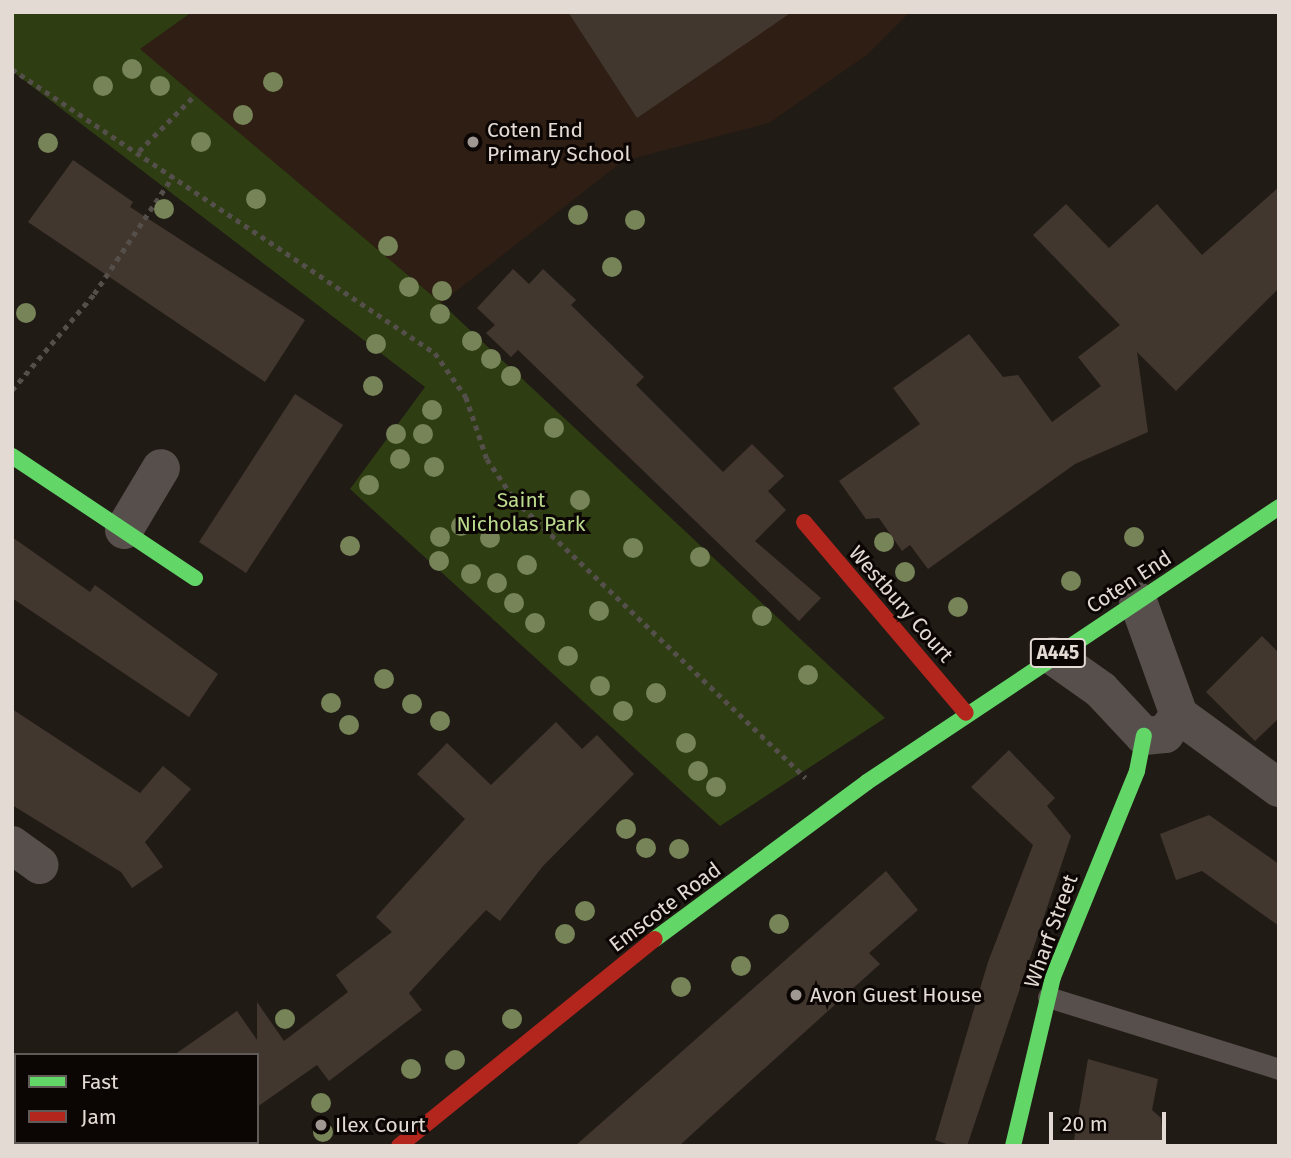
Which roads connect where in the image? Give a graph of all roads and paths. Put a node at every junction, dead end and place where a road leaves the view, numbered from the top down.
1 (12, 69) edge
2 (195, 95) dead end
3 (139, 151) junction
4 (173, 176) junction
5 (12, 390) edge
6 (12, 456) edge
7 (161, 468) dead end
8 (1279, 507) edge
9 (804, 522) dead end
10 (124, 530) junction
11 (195, 578) dead end
12 (1138, 601) junction
13 (1053, 656) junction
14 (966, 713) junction
15 (1179, 715) junction
16 (1144, 736) junction
17 (818, 775) dead end
18 (1279, 789) edge
19 (1048, 997) junction
20 (1279, 1069) edge
21 (399, 1146) edge
22 (1013, 1146) edge

1 - 3 path
2 - 3 path
3 - 4 path
4 - 5 path
4 - 17 path
6 - 10 main road
7 - 10 street
8 - 12 main road, Coten End / A445
9 - 14 main road, Westbury Court
10 - 11 main road
12 - 13 main road, Coten End / A445
12 - 15 street
13 - 14 main road, Coten End / A445
13 - 16 street
14 - 21 main road, Emscote Road / A445
15 - 16 street
15 - 18 street
16 - 19 main road, Wharf Street
19 - 20 lane
19 - 22 main road, Wharf Street

